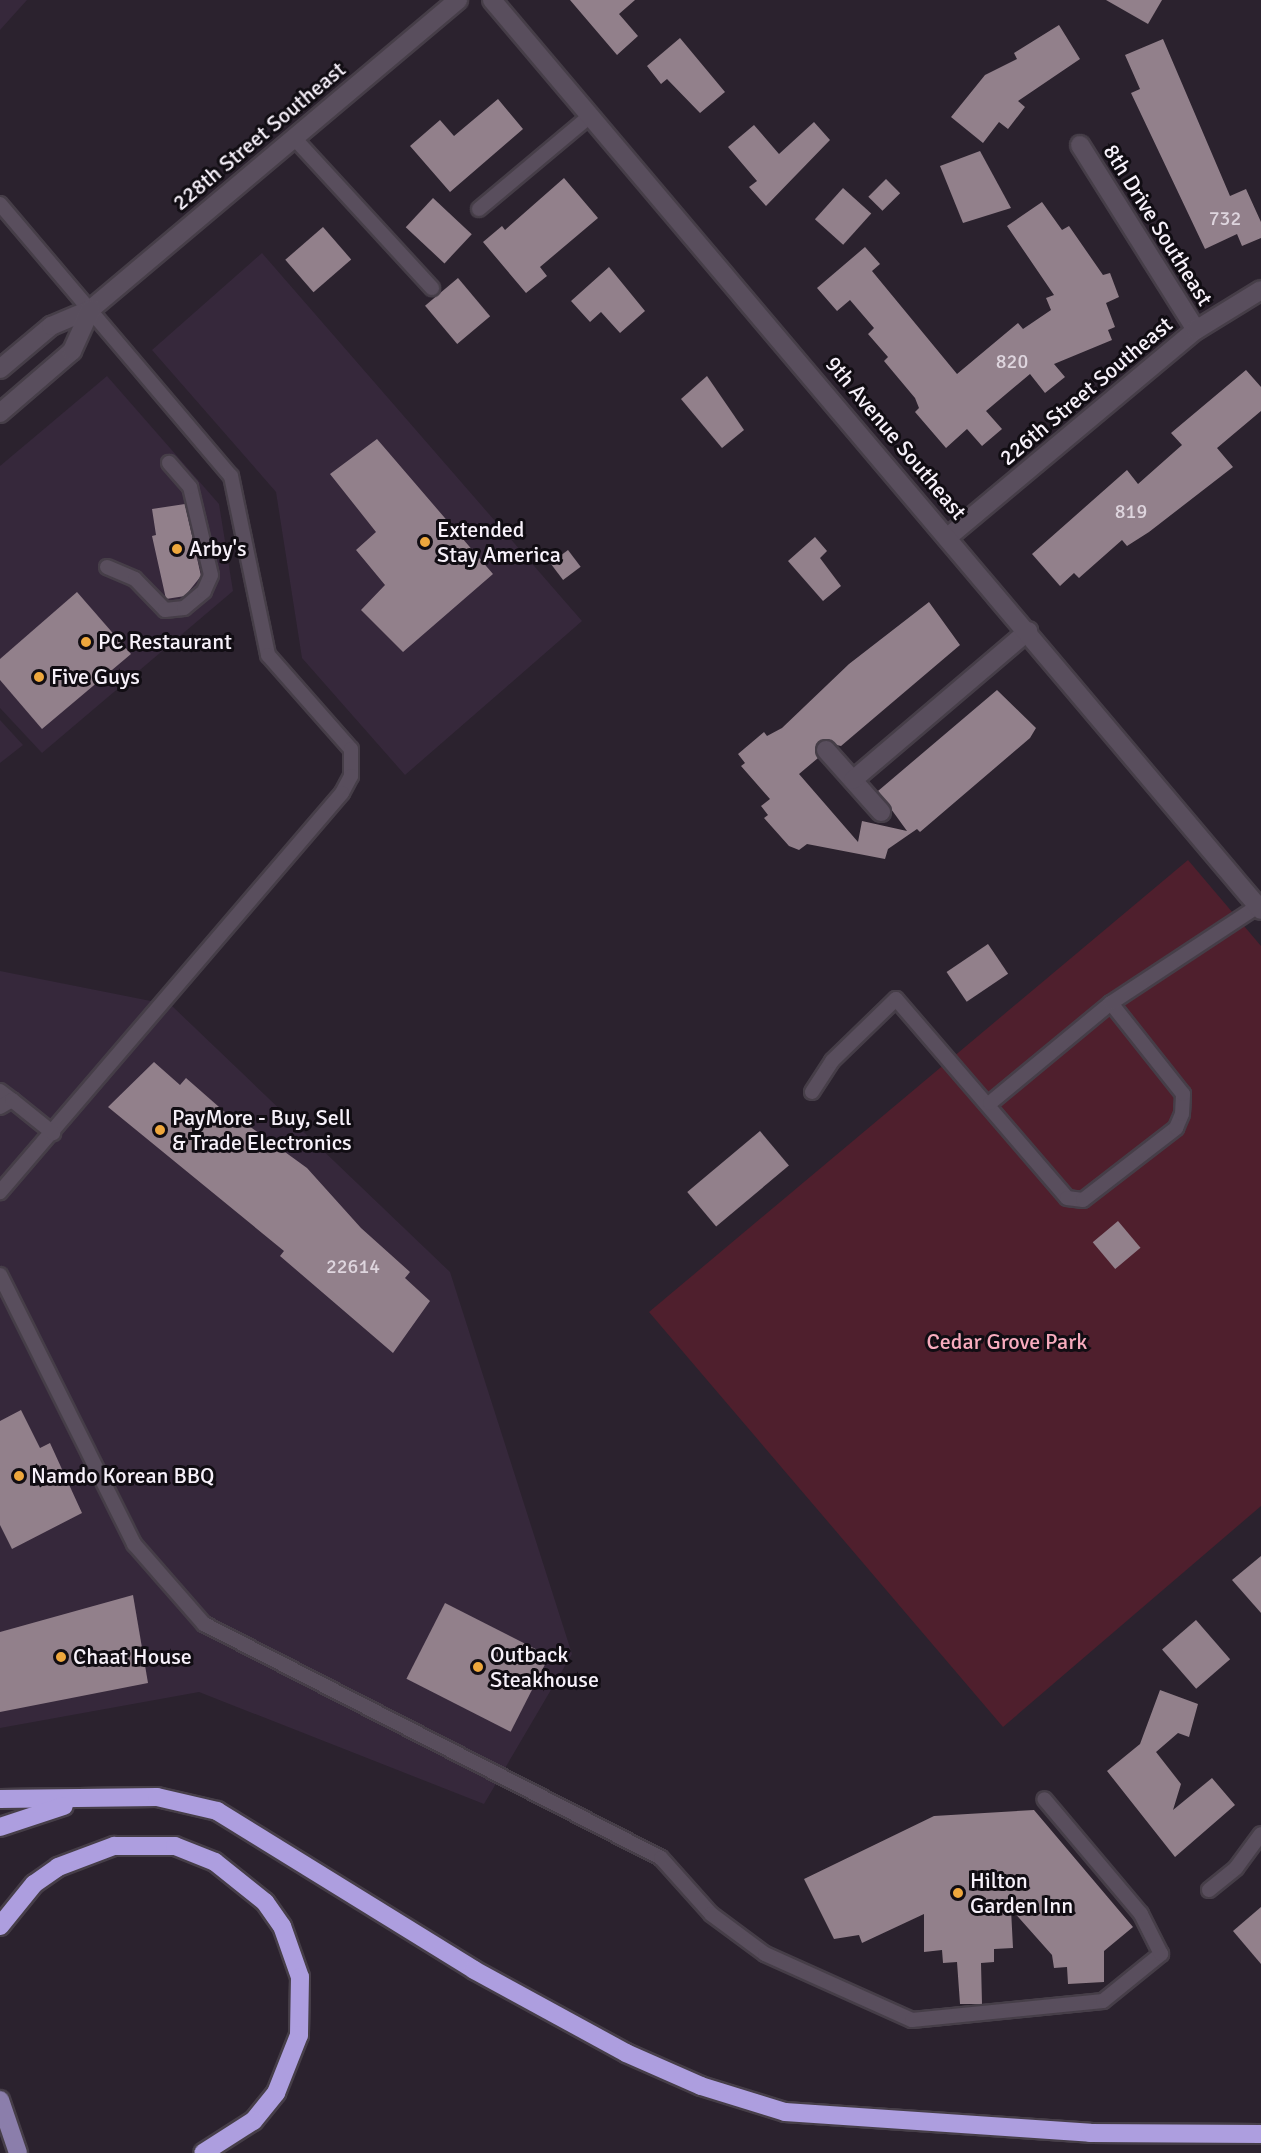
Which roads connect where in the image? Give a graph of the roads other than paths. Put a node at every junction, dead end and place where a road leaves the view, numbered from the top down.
1 (458, 0) edge
2 (492, 0) edge
3 (591, 116) junction
4 (294, 138) junction
5 (1080, 145) dead end
6 (0, 204) edge
7 (479, 209) dead end
8 (432, 288) dead end
9 (1261, 290) edge
10 (91, 309) junction
11 (1196, 330) junction
12 (0, 369) edge
13 (0, 413) edge
14 (169, 463) dead end
15 (948, 537) junction
16 (107, 567) dead end
17 (1028, 632) junction
18 (826, 750) dead end
19 (853, 780) junction
20 (881, 812) dead end
21 (1259, 908) edge
22 (1111, 1003) junction
23 (0, 1091) edge
24 (812, 1092) dead end
25 (6, 1103) edge
26 (990, 1103) junction
27 (53, 1133) junction
28 (0, 1192) edge
29 (0, 1275) edge
30 (0, 1799) edge
31 (1044, 1799) dead end
32 (74, 1802) junction
33 (0, 1827) edge
34 (1261, 1834) edge
35 (1209, 1890) dead end
36 (0, 1926) edge
37 (0, 2100) edge
38 (1261, 2134) edge
39 (18, 2153) edge
40 (203, 2153) edge

1 - 4 main road, 228th Street Southeast
2 - 3 main road, 9th Avenue Southeast
3 - 7 lane
3 - 15 main road, 9th Avenue Southeast
4 - 8 lane
4 - 10 main road, 228th Street Southeast
5 - 11 main road, 8th Drive Southeast
6 - 10 lane
9 - 11 main road, 226th Street Southeast
10 - 12 main road, 228th Street Southeast
10 - 13 main road, 228th Street Southeast
10 - 27 lane
11 - 15 main road, 226th Street Southeast
14 - 16 lane
15 - 17 main road, 9th Avenue Southeast
17 - 19 main road
17 - 21 main road, 9th Avenue Southeast
18 - 19 main road
19 - 20 main road
21 - 22 lane
22 - 26 lane
22 - 26 lane
23 - 25 lane
24 - 26 lane
25 - 27 lane
27 - 28 lane
29 - 31 lane
30 - 32 highway
32 - 33 highway
32 - 38 highway
34 - 35 lane
36 - 40 highway
37 - 39 main road

